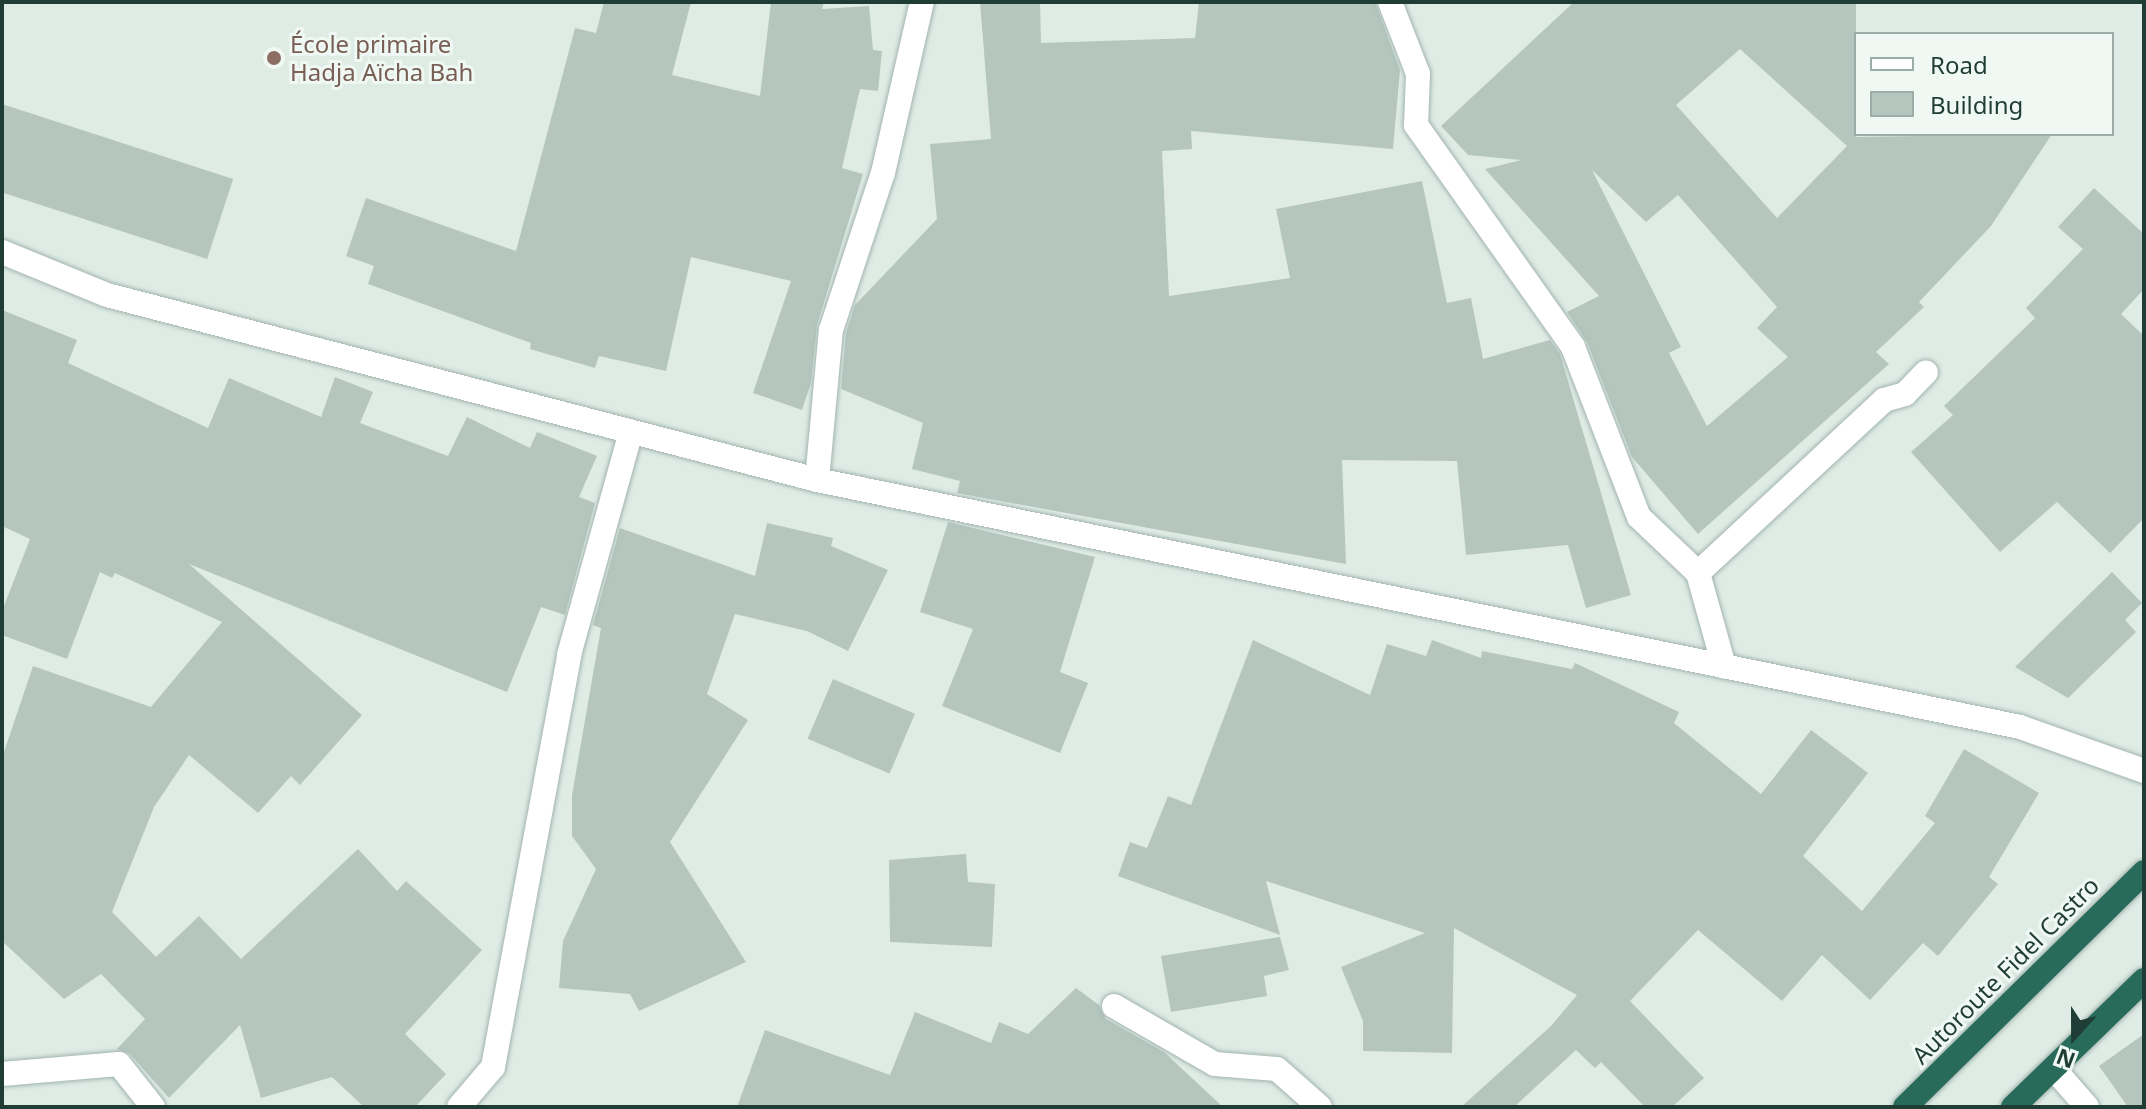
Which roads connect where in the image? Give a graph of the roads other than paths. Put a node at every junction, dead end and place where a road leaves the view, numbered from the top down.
1 (922, 2) edge
2 (1390, 2) edge
3 (2, 252) edge
4 (1926, 372) dead end
5 (631, 432) junction
6 (817, 480) junction
7 (1698, 573) junction
8 (1724, 666) junction
9 (2144, 771) edge
10 (2144, 872) edge
11 (2144, 980) edge
12 (1114, 1006) dead end
13 (2054, 1069) junction
14 (2, 1074) edge
15 (465, 1105) edge
16 (153, 1107) edge
17 (1320, 1107) edge
18 (1905, 1107) edge
19 (2013, 1107) edge
20 (2087, 1107) edge

1 - 6 street
2 - 7 street
3 - 5 street
4 - 7 street
5 - 6 street
5 - 15 street
6 - 8 street
7 - 8 street
8 - 9 street
10 - 18 highway, Autoroute Fidel Castro
11 - 13 highway
12 - 17 street
13 - 19 highway
13 - 20 street
14 - 16 street

